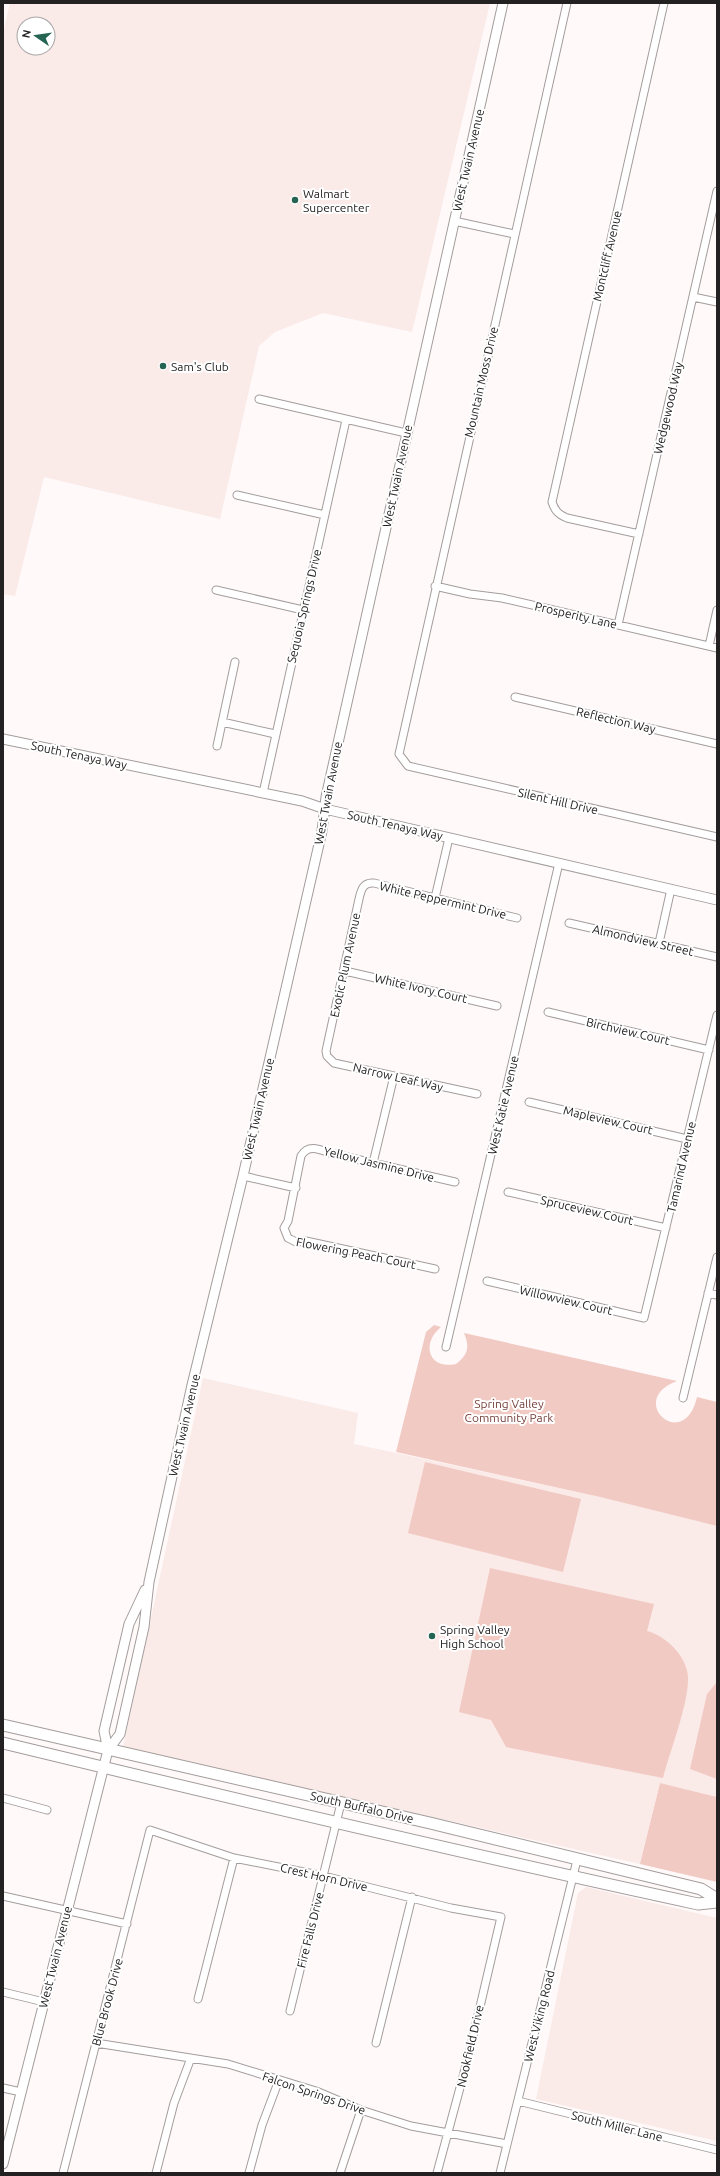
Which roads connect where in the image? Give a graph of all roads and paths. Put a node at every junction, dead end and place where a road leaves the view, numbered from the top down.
1 (503, 3) edge
2 (567, 3) edge
3 (664, 3) edge
4 (717, 191) edge
5 (454, 221) junction
6 (514, 234) junction
7 (693, 297) junction
8 (717, 302) edge
9 (259, 399) dead end
10 (346, 420) junction
11 (406, 433) junction
12 (237, 495) dead end
13 (325, 515) junction
14 (639, 534) junction
15 (435, 586) junction
16 (216, 590) dead end
17 (303, 610) junction
18 (717, 610) edge
19 (618, 625) junction
20 (709, 646) junction
21 (717, 648) edge
22 (235, 662) dead end
23 (515, 697) dead end
24 (222, 722) junction
25 (275, 734) junction
26 (3, 739) edge
27 (717, 744) edge
28 (217, 746) dead end
29 (402, 760) joint
30 (263, 792) junction
31 (325, 809) junction
32 (717, 837) edge
33 (449, 838) junction
34 (559, 863) junction
35 (368, 883) joint
36 (671, 889) junction
37 (435, 898) junction
38 (717, 900) edge
39 (517, 918) dead end
40 (569, 922) dead end
41 (658, 944) junction
42 (717, 957) edge
43 (344, 971) junction
44 (497, 1006) dead end
45 (548, 1012) dead end
46 (717, 1015) edge
47 (709, 1050) junction
48 (326, 1051) joint
49 (394, 1076) junction
50 (477, 1094) dead end
51 (529, 1102) dead end
52 (687, 1139) junction
53 (373, 1163) junction
54 (243, 1176) junction
55 (455, 1182) dead end
56 (296, 1188) junction
57 (508, 1192) dead end
58 (666, 1228) junction
59 (717, 1257) edge
60 (436, 1269) dead end
61 (487, 1281) dead end
62 (708, 1293) junction
63 (717, 1295) edge
64 (644, 1318) joint
65 (446, 1347) dead end
66 (683, 1398) dead end
67 (149, 1582) junction
68 (3, 1725) edge
69 (3, 1743) edge
70 (108, 1750) junction
71 (103, 1768) junction
72 (3, 1798) edge
73 (341, 1803) junction
74 (47, 1810) dead end
75 (337, 1823) junction
76 (150, 1830) joint
77 (234, 1858) junction
78 (577, 1860) junction
79 (324, 1876) junction
80 (573, 1877) junction
81 (3, 1896) edge
82 (412, 1897) junction
83 (717, 1899) edge
84 (717, 1902) edge
85 (67, 1911) junction
86 (501, 1918) joint
87 (127, 1924) junction
88 (3, 1992) edge
89 (198, 1999) dead end
90 (44, 2002) junction
91 (290, 2012) dead end
92 (96, 2043) junction
93 (376, 2043) dead end
94 (191, 2058) junction
95 (279, 2080) junction
96 (3, 2088) edge
97 (21, 2092) junction
98 (518, 2101) junction
99 (361, 2110) junction
100 (449, 2133) junction
101 (507, 2144) junction
102 (717, 2150) edge
103 (3, 2164) edge
104 (63, 2173) edge
105 (156, 2173) edge
106 (249, 2173) edge
107 (340, 2173) edge
108 (437, 2173) edge
109 (500, 2173) edge

1 - 5 street, West Twain Avenue
2 - 6 street, Mountain Moss Drive
3 - 14 street, Montcliff Avenue
4 - 7 street, Wedgewood Way
5 - 6 street
5 - 11 street, West Twain Avenue
6 - 15 street, Mountain Moss Drive
7 - 8 street
7 - 14 street, Wedgewood Way
9 - 10 street
10 - 11 street
10 - 13 street, Sequoia Springs Drive
11 - 31 street, West Twain Avenue
12 - 13 street
13 - 17 street, Sequoia Springs Drive
14 - 19 street, Wedgewood Way
15 - 19 street, Prosperity Lane
15 - 29 street, Mountain Moss Drive
16 - 17 street
17 - 25 street, Sequoia Springs Drive
18 - 20 street
19 - 20 street, Prosperity Lane
20 - 21 street, Prosperity Lane
22 - 24 street
23 - 27 street, Reflection Way
24 - 25 street
24 - 28 street
25 - 30 street, Sequoia Springs Drive
26 - 30 street, South Tenaya Way
29 - 32 street, Silent Hill Drive
30 - 31 street, South Tenaya Way
31 - 33 street, South Tenaya Way
31 - 54 street, West Twain Avenue
33 - 34 street, South Tenaya Way
33 - 37 street
34 - 36 street, South Tenaya Way
34 - 65 street, West Katie Avenue
35 - 37 street, White Peppermint Drive
35 - 43 street, Exotic Plum Avenue
36 - 38 street, South Tenaya Way
36 - 41 street
37 - 39 street, White Peppermint Drive
40 - 41 street, Almondview Street
41 - 42 street, Almondview Street
43 - 44 street, White Ivory Court
43 - 48 street, Exotic Plum Avenue
45 - 47 street, Birchview Court
46 - 47 street, Tamarind Avenue
47 - 52 street, Tamarind Avenue
48 - 49 street, Narrow Leaf Way
49 - 50 street, Narrow Leaf Way
49 - 53 street
51 - 52 street, Mapleview Court
52 - 58 street, Tamarind Avenue
53 - 55 street, Yellow Jasmine Drive
53 - 56 street, Yellow Jasmine Drive
54 - 56 street
54 - 67 street, West Twain Avenue
56 - 60 street, Flowering Peach Court
57 - 58 street, Spruceview Court
58 - 64 street, Tamarind Avenue
59 - 62 street
61 - 64 street, Willowview Court
62 - 63 street
62 - 66 street
67 - 70 street, West Twain Avenue
67 - 70 street, West Twain Avenue
68 - 70 main road, South Buffalo Drive
69 - 71 main road, South Buffalo Drive
70 - 71 street, West Twain Avenue
70 - 73 main road, South Buffalo Drive
71 - 75 main road, South Buffalo Drive
71 - 85 street, West Twain Avenue
72 - 74 street
73 - 75 street, Fire Falls Drive
73 - 78 main road, South Buffalo Drive
75 - 79 street, Fire Falls Drive
75 - 80 main road, South Buffalo Drive
76 - 77 street, Crest Horn Drive
76 - 87 street, Blue Brook Drive
77 - 79 street, Crest Horn Drive
77 - 89 street
78 - 80 street, West Viking Road
78 - 83 main road, South Buffalo Drive
79 - 82 street, Crest Horn Drive
79 - 91 street, Fire Falls Drive
80 - 84 main road, South Buffalo Drive
80 - 98 street, West Viking Road
81 - 85 street
82 - 86 street, Crest Horn Drive
82 - 93 street
85 - 87 street
85 - 90 street, West Twain Avenue
86 - 100 street, Nookfield Drive
87 - 92 street, Blue Brook Drive
88 - 90 street
90 - 97 street, West Twain Avenue
92 - 94 street, Falcon Springs Drive
92 - 104 street, Blue Brook Drive
94 - 95 street, Falcon Springs Drive
94 - 105 street
95 - 99 street, Falcon Springs Drive
95 - 106 street
96 - 97 street
97 - 103 street, West Twain Avenue
98 - 101 street, West Viking Road
98 - 102 street, South Miller Lane
99 - 100 street, Falcon Springs Drive
99 - 107 street
100 - 101 street, Falcon Springs Drive
100 - 108 street, Nookfield Drive
101 - 109 street, West Viking Road

